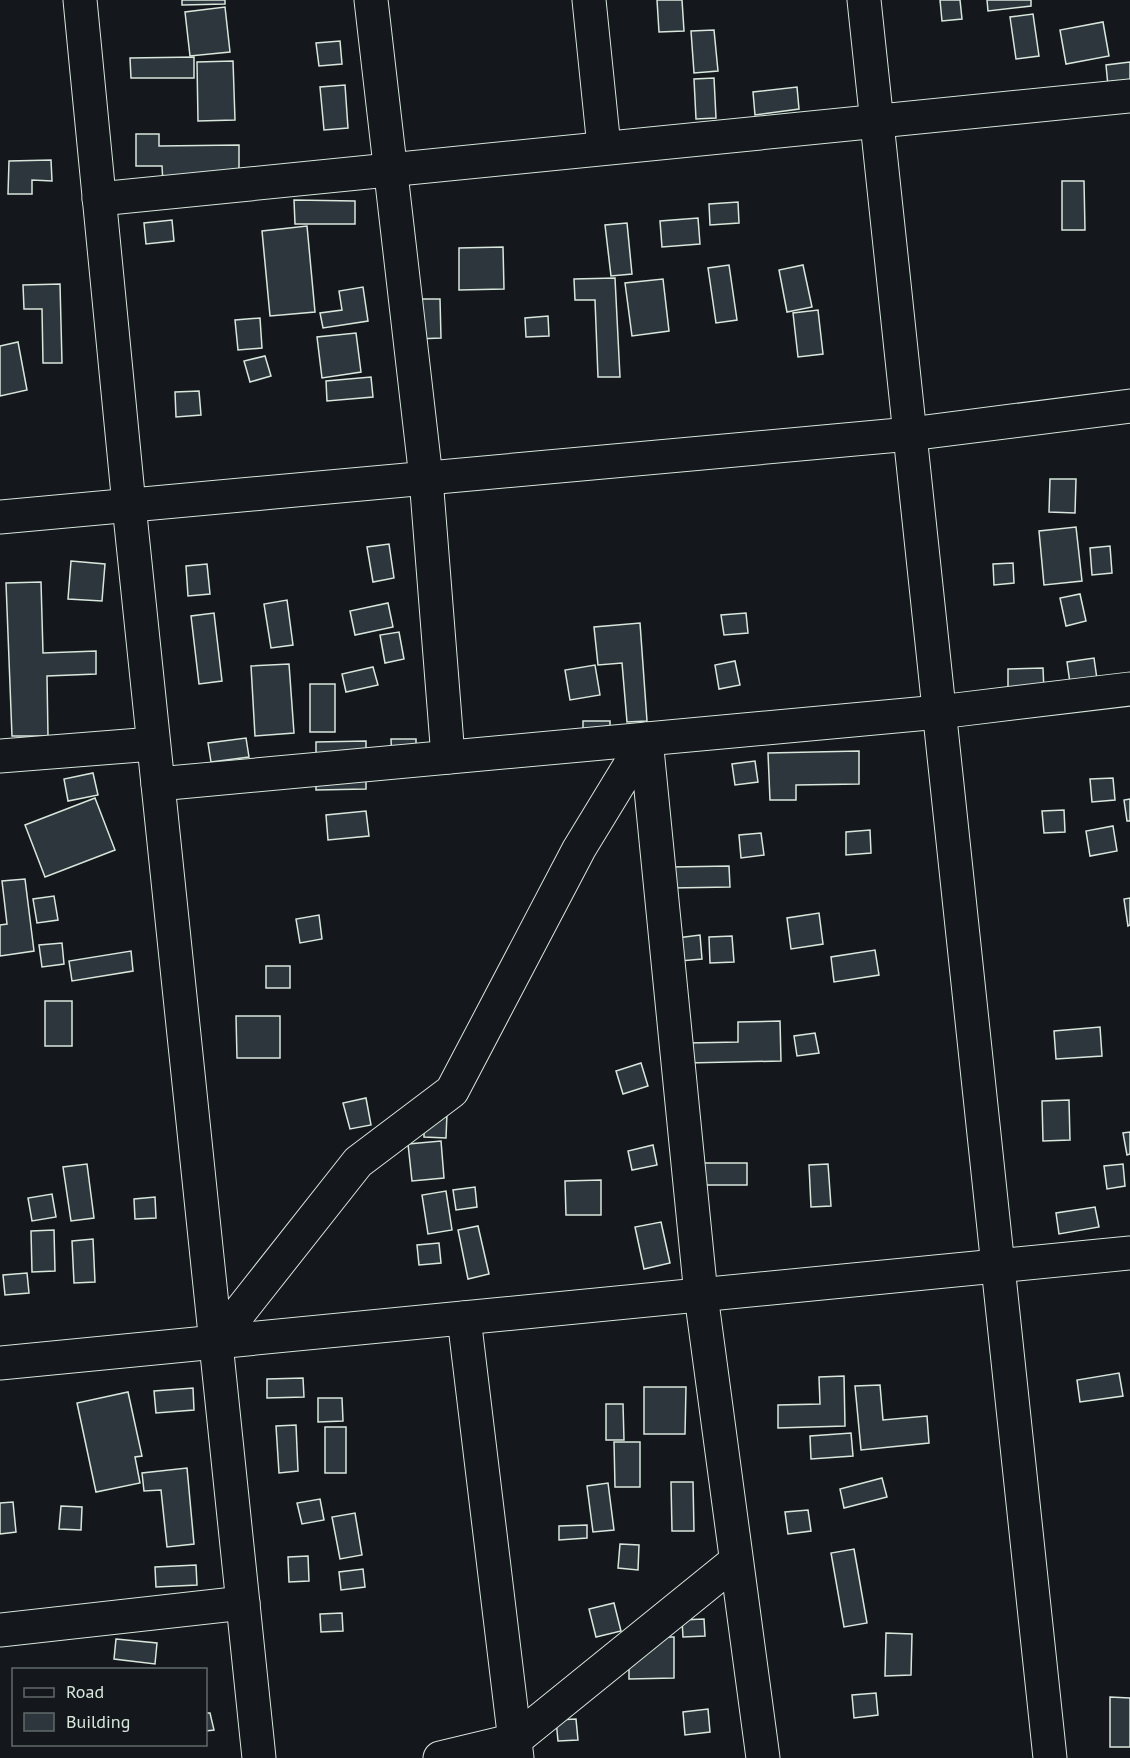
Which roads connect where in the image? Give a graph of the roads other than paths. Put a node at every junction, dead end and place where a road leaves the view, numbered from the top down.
1 (80, 0) edge
2 (370, 0) edge
3 (588, 0) edge
4 (864, 0) edge
5 (1130, 96) edge
6 (876, 120) junction
7 (604, 147) junction
8 (390, 169) junction
9 (99, 199) junction
10 (1130, 406) edge
11 (910, 434) junction
12 (426, 478) junction
13 (129, 505) junction
14 (0, 517) edge
15 (1130, 689) edge
16 (939, 712) junction
17 (646, 739) junction
18 (153, 744) junction
19 (0, 756) edge
20 (448, 757) junction
21 (158, 784) junction
22 (1130, 1253) edge
23 (998, 1265) junction
24 (701, 1294) junction
25 (464, 1318) junction
26 (216, 1342) junction
27 (0, 1363) edge
28 (736, 1561) junction
29 (243, 1603) junction
30 (0, 1630) edge
31 (516, 1749) edge
32 (259, 1758) edge
33 (440, 1758) edge
34 (763, 1758) edge
35 (1050, 1758) edge

1 - 9 street
2 - 8 street
3 - 7 street
4 - 6 street
5 - 6 street
6 - 7 street
6 - 11 street
7 - 8 street
8 - 9 street
8 - 12 street
9 - 13 street
10 - 11 street
11 - 12 street
11 - 16 street
12 - 13 street
12 - 20 street
13 - 14 street
13 - 18 street
15 - 16 street
16 - 17 street
16 - 23 street
17 - 20 street
17 - 24 street
17 - 26 street
18 - 19 street
18 - 21 street
20 - 21 street
21 - 26 street
22 - 23 street
23 - 24 street
23 - 35 street
24 - 25 street
24 - 28 street
25 - 26 street
25 - 31 street
26 - 27 street
26 - 29 street
28 - 31 street
28 - 34 street
29 - 30 street
29 - 32 street
31 - 33 street

